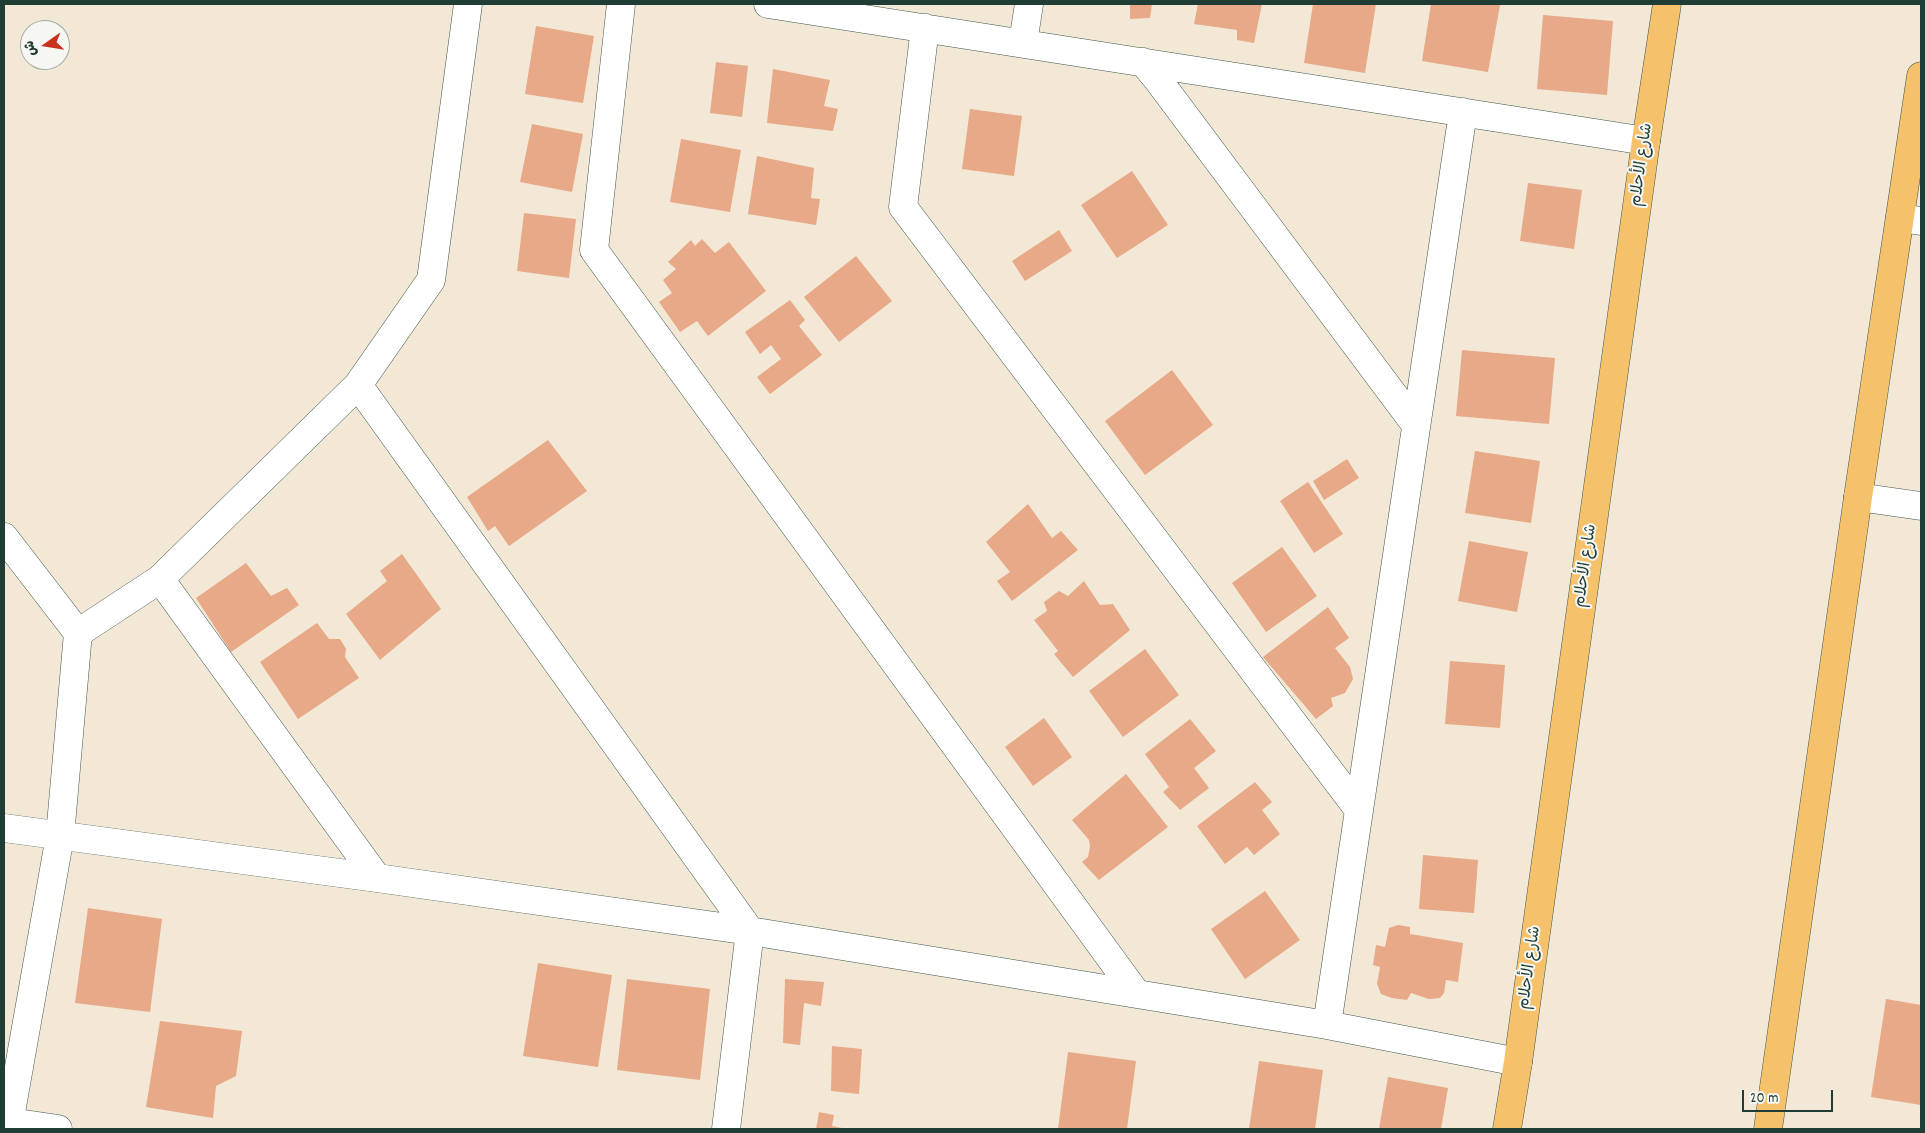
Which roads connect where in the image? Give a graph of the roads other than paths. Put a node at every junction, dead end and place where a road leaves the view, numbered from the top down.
1 (468, 4) edge
2 (621, 4) edge
3 (768, 4) edge
4 (1029, 4) edge
5 (1667, 4) edge
6 (926, 28) junction
7 (1023, 43) junction
8 (1144, 62) junction
9 (1921, 76) edge
10 (1463, 112) junction
11 (1646, 141) junction
12 (1911, 220) edge
13 (358, 385) junction
14 (1416, 425) junction
15 (1858, 497) junction
16 (1921, 506) edge
17 (4, 537) edge
18 (160, 579) junction
19 (78, 633) junction
20 (1359, 810) junction
21 (4, 828) edge
22 (60, 836) junction
23 (377, 878) junction
24 (750, 932) junction
25 (1136, 993) junction
26 (1327, 1025) junction
27 (1518, 1062) junction
28 (7, 1124) edge
29 (58, 1129) edge
30 (726, 1129) edge
31 (1507, 1129) edge
32 (1768, 1129) edge

1 - 13 street
2 - 25 street
3 - 6 street
4 - 7 street
5 - 11 main road, شارع الأحلام
6 - 7 street
6 - 20 street
7 - 8 street
8 - 10 street
8 - 14 street
9 - 12 main road
10 - 11 street
10 - 14 street
11 - 27 main road, شارع الأحلام
12 - 15 main road
13 - 18 street
13 - 24 street
14 - 20 street
15 - 16 street
15 - 32 main road
17 - 19 street
18 - 19 street
18 - 23 street
19 - 22 street
20 - 26 street
21 - 22 street
22 - 23 street
22 - 28 street
23 - 24 street
24 - 25 street
24 - 30 street
25 - 26 street
26 - 27 street
27 - 31 main road, شارع الأحلام
28 - 29 street

